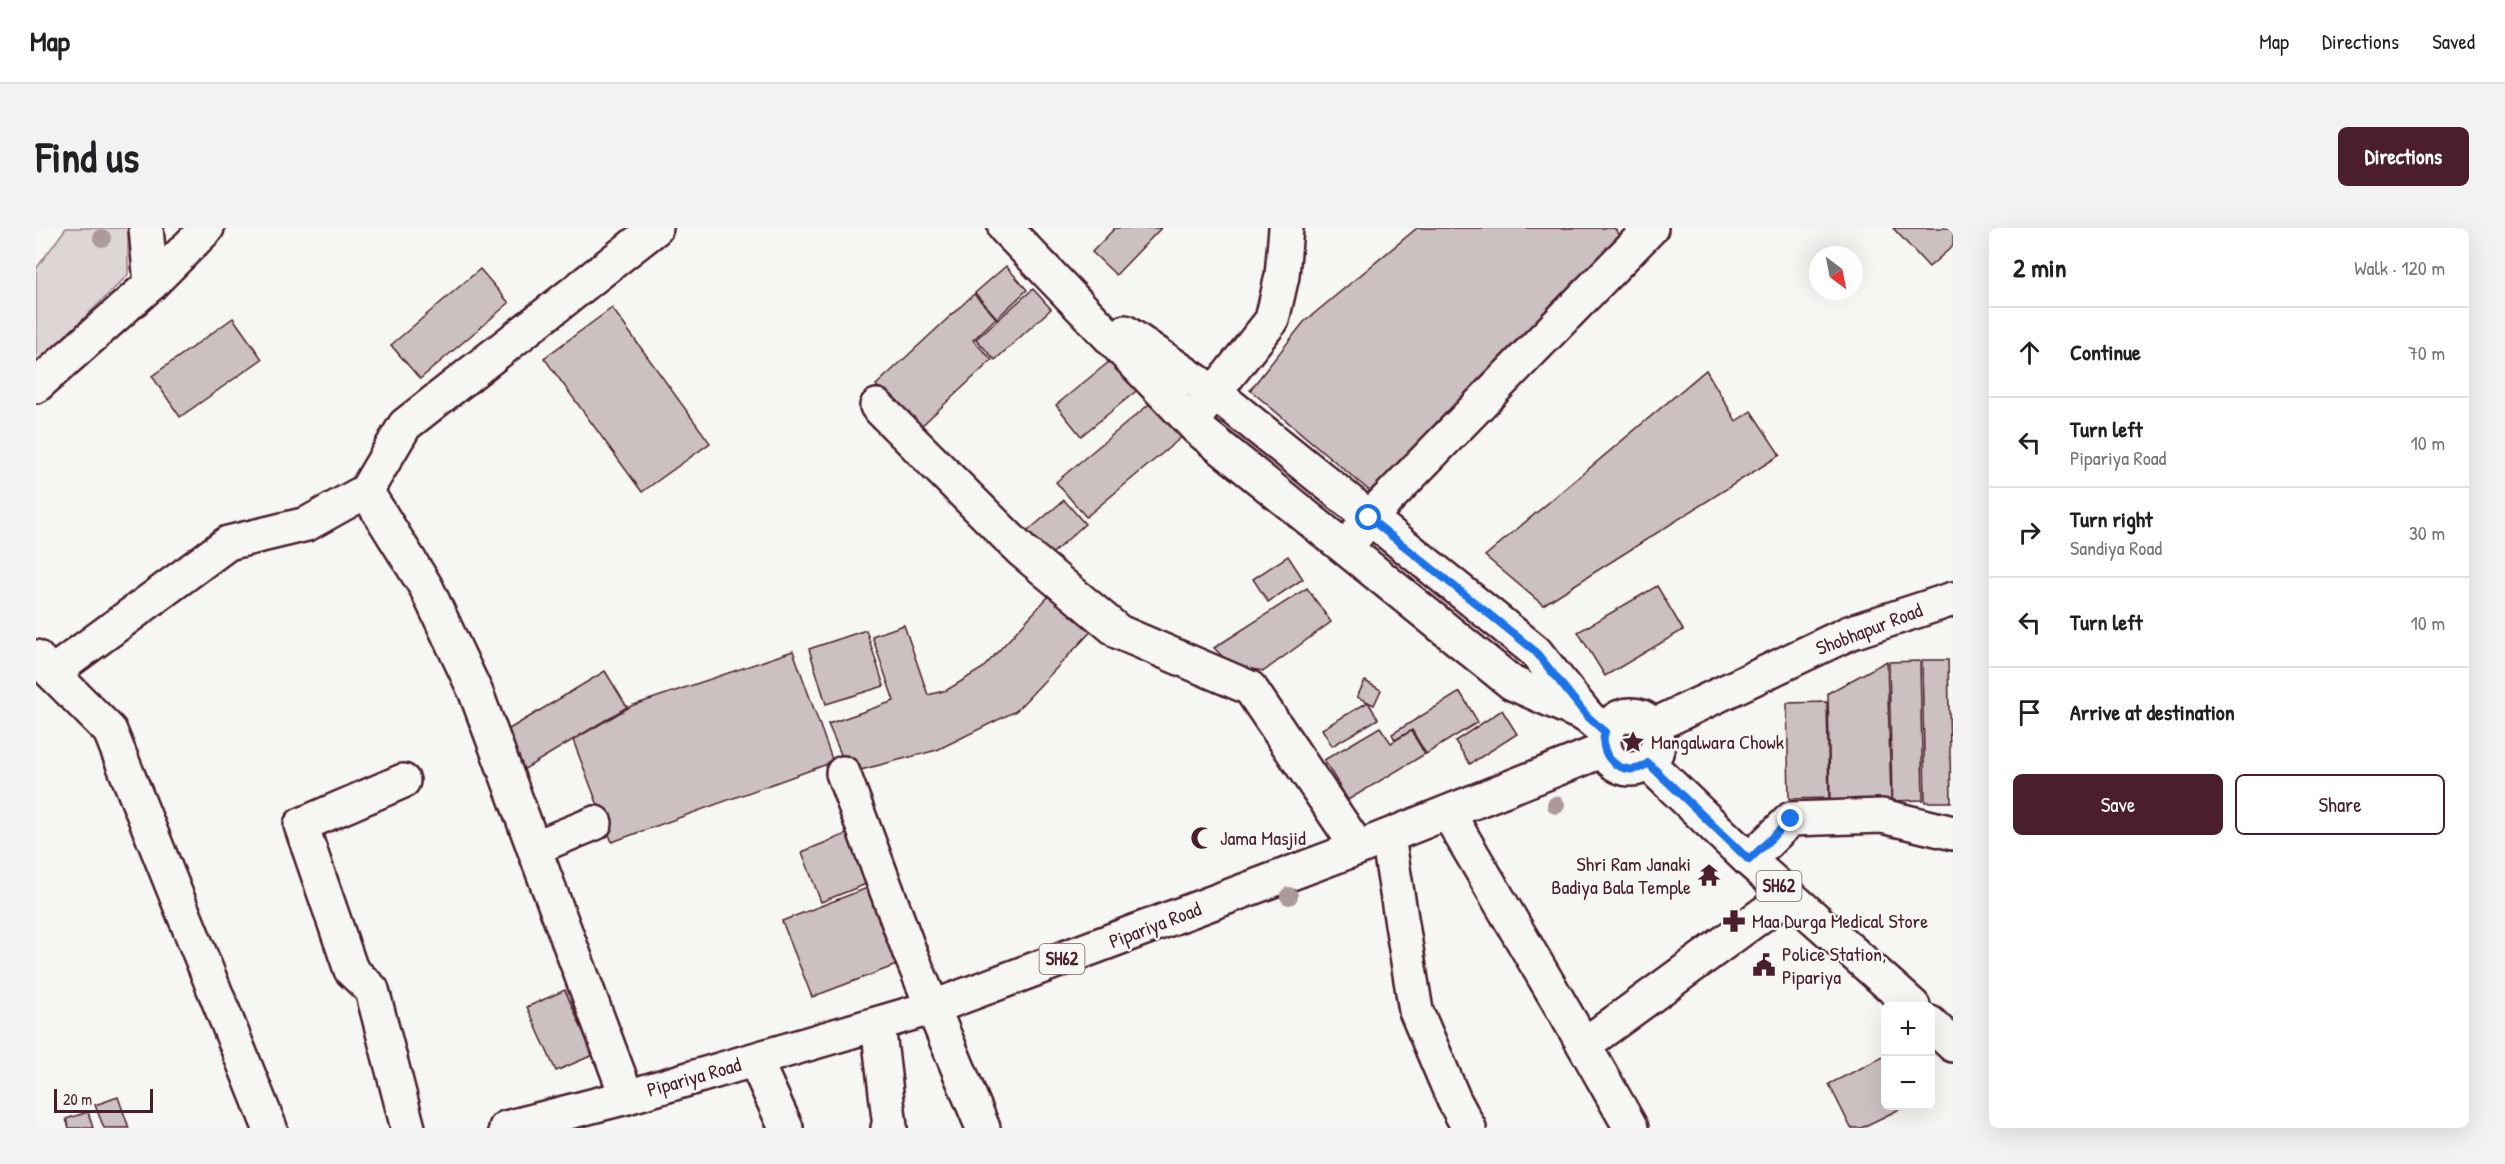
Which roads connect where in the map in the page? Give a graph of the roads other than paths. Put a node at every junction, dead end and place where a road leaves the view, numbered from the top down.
1 (146, 228) edge
2 (207, 228) edge
3 (656, 228) edge
4 (1005, 228) edge
5 (1286, 228) edge
6 (1651, 228) edge
7 (151, 284) junction
8 (1069, 294) junction
9 (36, 387) edge
10 (1214, 393) junction
11 (877, 406) dead end
12 (1192, 422) junction
13 (366, 491) junction
14 (1369, 518) junction
15 (1346, 549) junction
16 (1953, 599) edge
17 (1953, 614) edge
18 (1787, 663) junction
19 (44, 665) edge
20 (1653, 726) junction
21 (1599, 733) junction
22 (1648, 763) junction
23 (843, 773) dead end
24 (403, 782) dead end
25 (1448, 813) junction
26 (595, 823) dead end
27 (1953, 833) edge
28 (1388, 837) junction
29 (534, 848) junction
30 (1358, 848) junction
31 (1749, 860) junction
32 (1789, 895) junction
33 (1909, 1002) edge
34 (934, 1007) junction
35 (878, 1024) junction
36 (1935, 1028) edge
37 (1584, 1045) junction
38 (1953, 1045) edge
39 (755, 1060) junction
40 (627, 1097) junction
41 (270, 1128) edge
42 (408, 1128) edge
43 (507, 1128) edge
44 (786, 1128) edge
45 (889, 1128) edge
46 (983, 1128) edge
47 (1469, 1128) edge
48 (1631, 1128) edge

1 - 7 main road
2 - 7 main road
3 - 13 main road
4 - 8 main road
5 - 10 main road
6 - 14 main road
7 - 9 main road
8 - 10 main road
8 - 12 main road
10 - 12 main road
10 - 14 main road
11 - 30 main road
12 - 15 main road
13 - 19 main road
13 - 29 main road
14 - 15 main road
14 - 21 main road
15 - 21 main road
16 - 18 main road, Shobhapur Road
17 - 18 main road, Shobhapur Road
18 - 20 main road, Shobhapur Road
19 - 41 main road
20 - 21 main road
20 - 22 main road
21 - 22 main road
21 - 25 main road, Pipariya Road / SH62
22 - 31 main road, SH62
23 - 34 main road
24 - 42 main road
25 - 28 main road, Pipariya Road / SH62
25 - 37 main road
26 - 29 main road
27 - 31 main road
28 - 30 main road, Pipariya Road / SH62
28 - 47 main road
29 - 40 main road
30 - 34 main road, Pipariya Road / SH62
31 - 32 main road, SH62
32 - 33 main road, SH62
32 - 37 main road
34 - 35 main road, Pipariya Road / SH62
34 - 46 main road
35 - 39 main road, Pipariya Road / SH62
35 - 45 main road
36 - 38 main road
37 - 48 main road
39 - 40 main road, Pipariya Road / SH62
39 - 44 main road
40 - 43 main road, Pipariya Road / SH62

